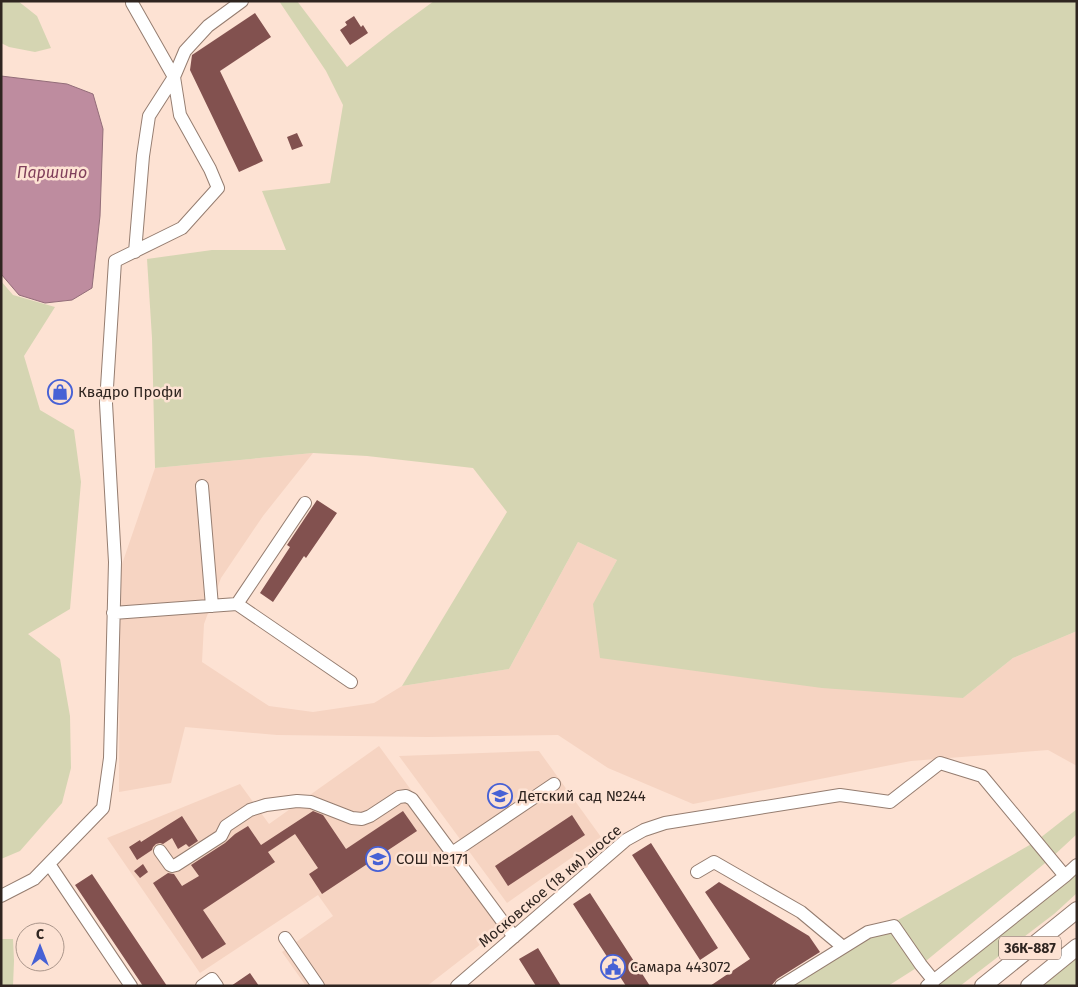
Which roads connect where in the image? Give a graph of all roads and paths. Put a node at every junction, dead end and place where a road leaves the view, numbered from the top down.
1 (132, 1) edge
2 (242, 1) edge
3 (174, 76) junction
4 (135, 252) junction
5 (202, 486) dead end
6 (305, 503) dead end
7 (238, 604) junction
8 (212, 606) junction
9 (113, 613) junction
10 (351, 682) dead end
11 (554, 784) dead end
12 (160, 851) dead end
13 (452, 853) junction
14 (49, 864) junction
15 (1077, 865) edge
16 (697, 872) dead end
17 (1065, 876) junction
18 (1, 896) edge
19 (1077, 910) edge
20 (514, 937) junction
21 (285, 938) dead end
22 (843, 947) junction
23 (1077, 947) edge
24 (931, 983) edge
25 (131, 986) edge
26 (202, 986) edge
27 (217, 986) edge
28 (318, 986) edge
29 (457, 986) edge
30 (781, 986) edge
31 (983, 986) edge
32 (1029, 986) edge

1 - 3 street
2 - 3 street
3 - 4 street
3 - 4 street
4 - 9 street
5 - 8 street
6 - 7 street
7 - 8 street
7 - 10 street
8 - 9 street
9 - 14 street
11 - 13 street
12 - 13 street
13 - 20 street
14 - 18 street
14 - 25 street
15 - 17 street
16 - 22 street
17 - 20 street, Московское (18 км) шоссе
17 - 24 street
19 - 31 main road, 36К-887
20 - 29 street, Московское (18 км) шоссе
21 - 28 street
22 - 24 street
22 - 30 street
23 - 32 main road, 36К-887
26 - 27 street

